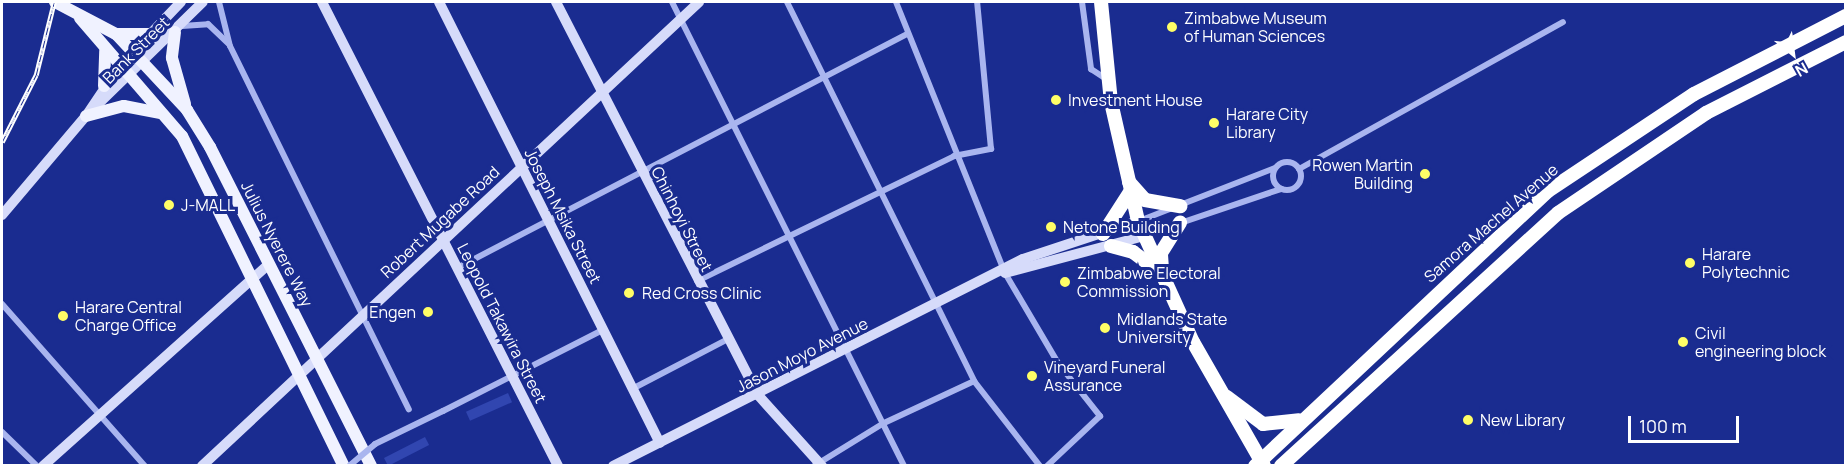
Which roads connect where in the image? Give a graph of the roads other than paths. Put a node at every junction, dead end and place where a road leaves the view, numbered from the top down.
1 (55, 2) edge
2 (181, 2) edge
3 (203, 2) edge
4 (219, 2) edge
5 (322, 2) edge
6 (439, 2) edge
7 (556, 2) edge
8 (672, 2) edge
9 (699, 2) edge
10 (787, 2) edge
11 (896, 2) edge
12 (977, 2) edge
13 (1082, 2) edge
14 (1101, 2) edge
15 (1844, 16) edge
16 (80, 18) junction
17 (681, 19) junction
18 (1563, 22) dead end
19 (177, 30) junction
20 (116, 34) junction
21 (150, 34) junction
22 (908, 34) junction
23 (1845, 42) edge
24 (230, 46) junction
25 (105, 51) junction
26 (135, 51) junction
27 (147, 62) junction
28 (119, 67) junction
29 (823, 76) junction
30 (130, 78) junction
31 (1109, 80) junction
32 (104, 86) junction
33 (602, 90) junction
34 (187, 110) junction
35 (162, 115) junction
36 (86, 116) junction
37 (733, 124) junction
38 (954, 156) junction
39 (521, 166) junction
40 (1275, 168) junction
41 (1299, 169) junction
42 (640, 170) junction
43 (1128, 185) junction
44 (1281, 189) junction
45 (879, 192) junction
46 (1180, 206) junction
47 (2, 214) edge
48 (549, 219) junction
49 (1138, 221) junction
50 (1180, 222) junction
51 (1103, 234) junction
52 (1144, 236) junction
53 (789, 237) junction
54 (443, 241) junction
55 (1111, 246) junction
56 (268, 266) junction
57 (457, 268) junction
58 (1005, 273) junction
59 (1162, 274) junction
60 (252, 276) junction
61 (697, 281) junction
62 (2, 304) edge
63 (936, 306) junction
64 (363, 314) junction
65 (603, 330) junction
66 (728, 339) junction
67 (846, 351) junction
68 (317, 356) junction
69 (301, 371) junction
70 (512, 375) junction
71 (974, 381) junction
72 (1216, 384) junction
73 (632, 389) junction
74 (758, 394) junction
75 (409, 409) dead end
76 (100, 414) junction
77 (1304, 419) junction
78 (884, 423) junction
79 (2, 432) edge
80 (660, 443) junction
81 (634, 461) edge
82 (818, 464) edge
83 (1260, 464) edge
84 (37, 465) edge
85 (44, 465) edge
86 (145, 465) edge
87 (202, 465) edge
88 (344, 465) edge
89 (349, 465) edge
90 (371, 465) edge
91 (558, 465) edge
92 (613, 465) edge
93 (904, 465) edge
94 (1040, 465) edge
95 (1047, 465) edge
96 (1281, 465) edge

1 - 16 main road
2 - 21 street
3 - 19 street, Bank Street
4 - 24 street
5 - 54 street, Leopold Takawira Street
6 - 39 street, Joseph Msika Street
7 - 33 street, Chinhoyi Street
8 - 17 street
9 - 17 street, Robert Mugabe Road
10 - 29 street
11 - 22 street
12 - 38 street
13 - 31 street
14 - 31 highway
15 - 77 highway, Samora Machel Avenue
16 - 20 main road
16 - 25 main road
17 - 33 street, Robert Mugabe Road
17 - 37 street
18 - 41 street
19 - 24 street
19 - 27 street, Bank Street
19 - 34 main road
20 - 21 main road
20 - 26 main road, Julius Nyerere Way
21 - 26 street
22 - 29 street
22 - 38 street
23 - 96 highway
24 - 64 street
25 - 28 main road
25 - 32 main road
26 - 27 main road, Julius Nyerere Way
26 - 28 street
27 - 30 street, Bank Street
27 - 34 main road, Julius Nyerere Way
28 - 30 main road
28 - 32 street
29 - 37 street
29 - 45 street
30 - 35 main road
30 - 36 street, Bank Street
31 - 43 highway
32 - 36 street
33 - 39 street, Robert Mugabe Road
33 - 42 street, Chinhoyi Street
34 - 56 main road, Julius Nyerere Way
35 - 36 main road
35 - 60 main road
36 - 47 street
37 - 42 street
37 - 53 street
38 - 45 street
38 - 58 street
39 - 48 street, Joseph Msika Street
39 - 54 street, Robert Mugabe Road
40 - 41 street
40 - 44 street
40 - 46 street
41 - 44 street
42 - 48 street
42 - 61 street, Chinhoyi Street
43 - 46 highway
43 - 49 highway
43 - 51 highway
44 - 50 street
45 - 53 street
45 - 63 street
46 - 49 street
48 - 57 street
48 - 65 street, Joseph Msika Street
49 - 51 street, Jason Moyo Avenue
49 - 52 highway
50 - 52 street
50 - 59 highway
51 - 58 street, Jason Moyo Avenue
52 - 55 street, Jason Moyo Avenue
52 - 59 highway
53 - 61 street
53 - 67 street
54 - 57 street, Leopold Takawira Street
54 - 64 street, Robert Mugabe Road
55 - 58 street, Jason Moyo Avenue
55 - 59 highway
56 - 60 street
56 - 68 main road, Julius Nyerere Way
57 - 70 street, Leopold Takawira Street
58 - 63 street, Jason Moyo Avenue
58 - 95 street
59 - 72 highway
60 - 69 main road
60 - 76 street
61 - 66 street, Chinhoyi Street
62 - 76 street
63 - 67 street, Jason Moyo Avenue
63 - 71 street
64 - 68 street, Robert Mugabe Road
64 - 75 street
65 - 70 street
65 - 73 street, Joseph Msika Street
66 - 73 street
66 - 74 street, Chinhoyi Street
67 - 74 street, Jason Moyo Avenue
67 - 78 street
68 - 69 street, Robert Mugabe Road
68 - 90 main road, Julius Nyerere Way
69 - 87 street, Robert Mugabe Road
69 - 88 main road
70 - 89 street, bridge
70 - 91 street, Leopold Takawira Street
71 - 78 street
71 - 94 street
72 - 77 highway
72 - 83 highway
73 - 80 street, Joseph Msika Street
74 - 80 street, Jason Moyo Avenue
74 - 82 street, Chinhoyi Street
76 - 85 street
76 - 86 street
77 - 83 highway, Samora Machel Avenue
78 - 82 street
78 - 93 street
79 - 84 street
80 - 81 street, Jason Moyo Avenue
81 - 92 street, Jason Moyo Avenue

